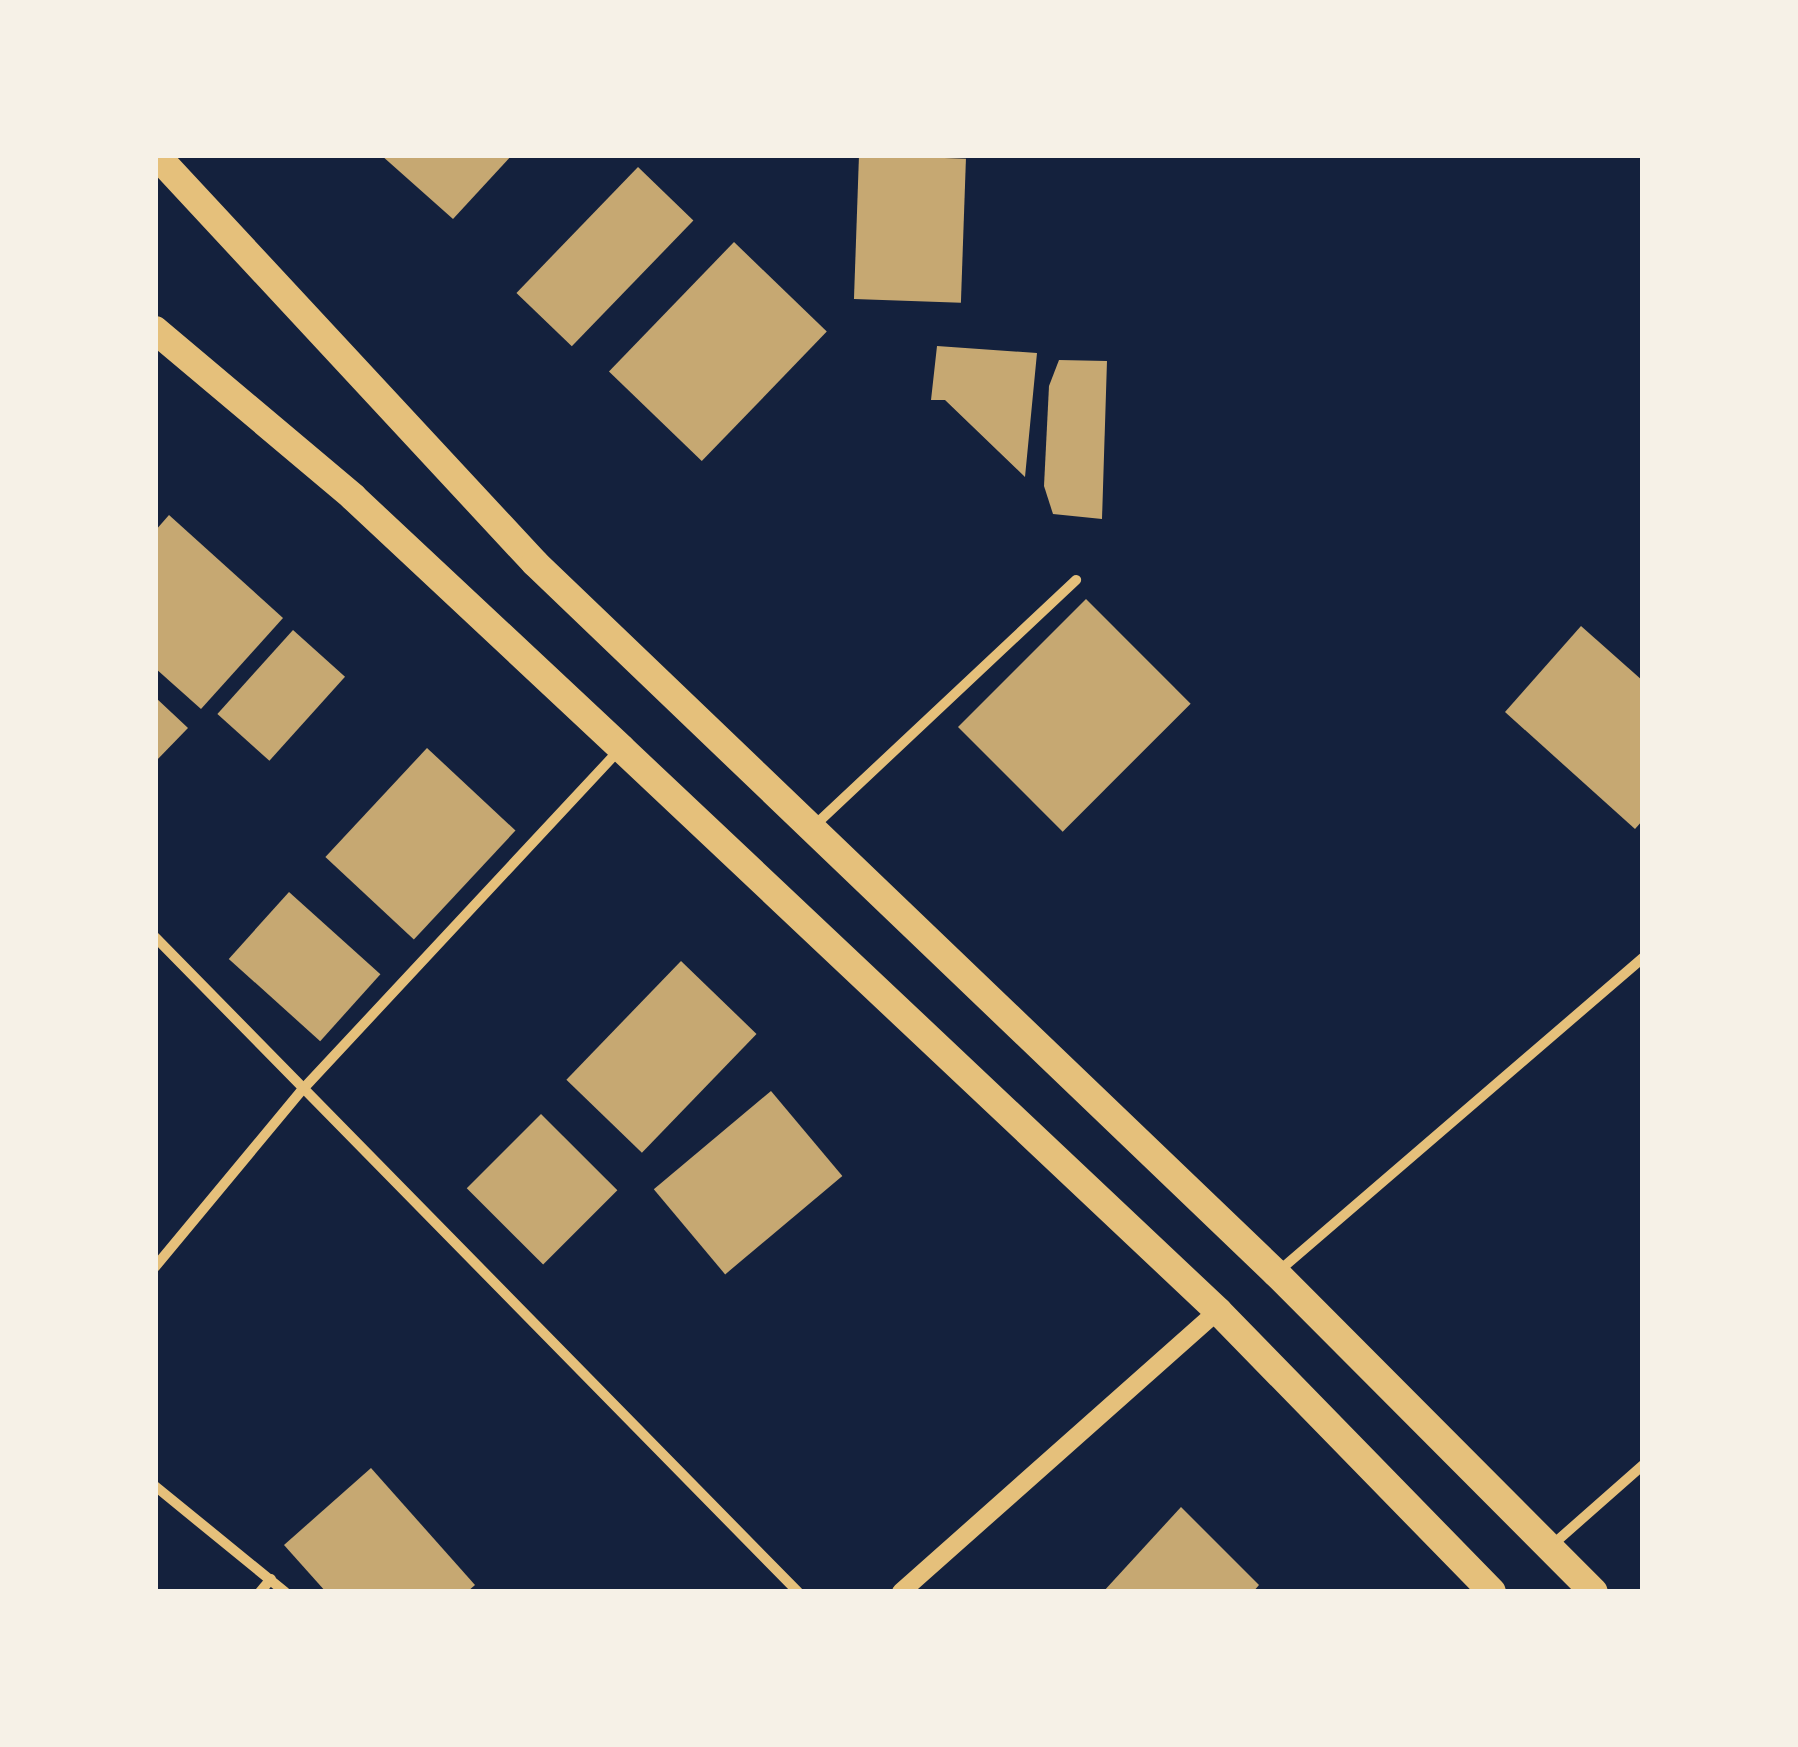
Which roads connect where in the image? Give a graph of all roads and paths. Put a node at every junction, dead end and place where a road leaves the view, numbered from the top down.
1 (156, 155) edge
2 (155, 330) edge
3 (1076, 580) dead end
4 (621, 748) junction
5 (812, 828) junction
6 (155, 937) edge
7 (1643, 958) edge
8 (303, 1089) junction
9 (155, 1267) edge
10 (1276, 1274) junction
11 (1218, 1311) junction
12 (1643, 1465) edge
13 (155, 1486) edge
14 (1550, 1548) junction
15 (271, 1579) junction
16 (260, 1592) edge
17 (285, 1592) edge
18 (798, 1592) edge
19 (901, 1592) edge
20 (1492, 1592) edge
21 (1594, 1592) edge

1 - 5 highway
2 - 4 highway
3 - 5 street
4 - 8 street
4 - 11 highway
5 - 10 highway
6 - 8 street
7 - 10 street
8 - 9 street
8 - 18 street
10 - 14 highway
11 - 19 street
11 - 20 highway
12 - 14 street
13 - 15 street
14 - 21 highway
15 - 16 street
15 - 17 street

